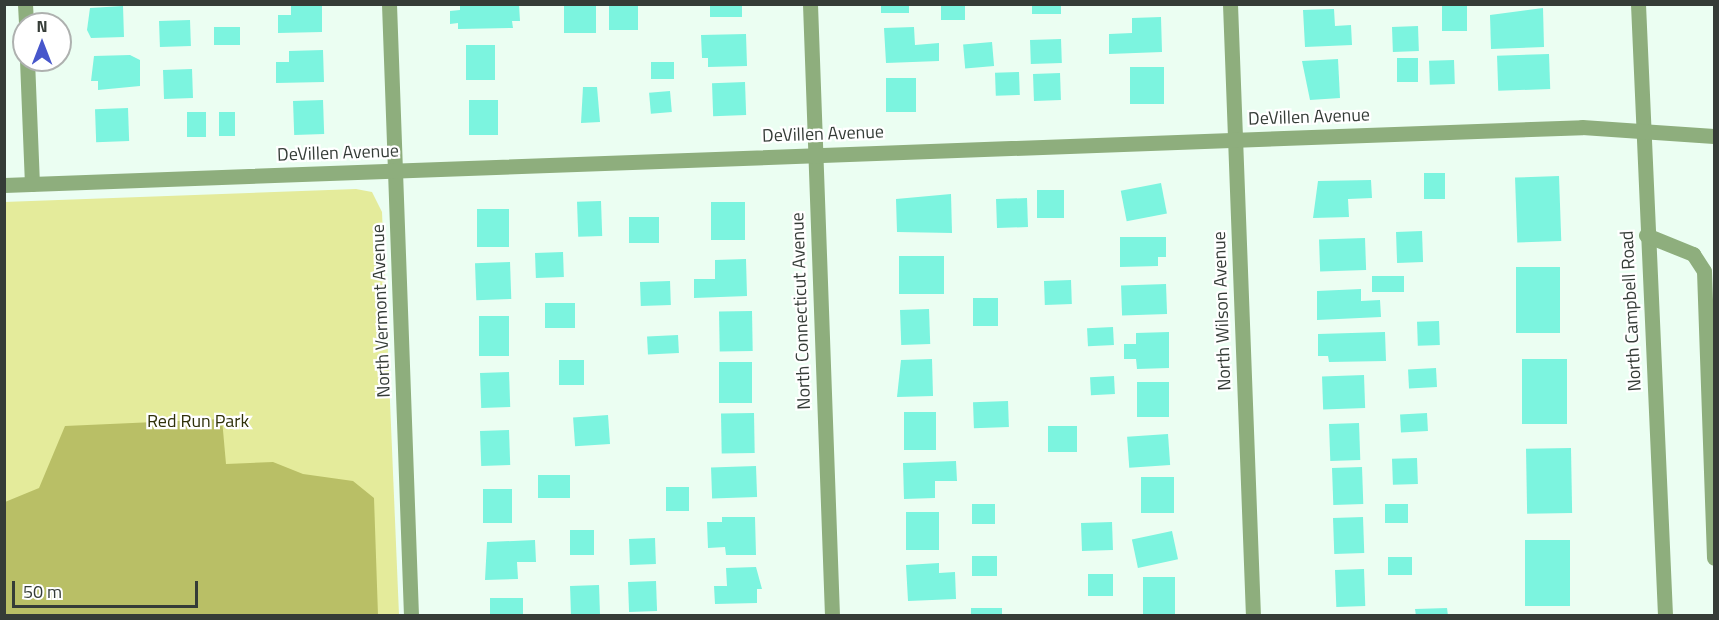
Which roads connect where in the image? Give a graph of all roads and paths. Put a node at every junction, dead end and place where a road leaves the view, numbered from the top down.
1 (389, 4) edge
2 (810, 4) edge
3 (1230, 4) edge
4 (1638, 4) edge
5 (27, 72) edge
6 (1643, 130) junction
7 (1714, 136) edge
8 (1236, 139) junction
9 (816, 153) junction
10 (394, 170) junction
11 (32, 184) junction
12 (4, 185) edge
13 (1646, 235) junction
14 (1714, 558) edge
15 (411, 615) edge
16 (832, 615) edge
17 (1253, 615) edge
18 (1665, 615) edge

1 - 10 street, North Vermont Avenue
2 - 9 street, North Connecticut Avenue
3 - 8 street, North Wilson Avenue
4 - 6 street, North Campbell Road
5 - 11 street
6 - 7 street, DeVillen Avenue
6 - 8 street, DeVillen Avenue
6 - 13 street, North Campbell Road
8 - 9 street, DeVillen Avenue
8 - 17 street, North Wilson Avenue
9 - 10 street, DeVillen Avenue
9 - 16 street, North Connecticut Avenue
10 - 11 street, DeVillen Avenue
10 - 15 street, North Vermont Avenue
11 - 12 street, DeVillen Avenue
13 - 14 street
13 - 18 street, North Campbell Road

